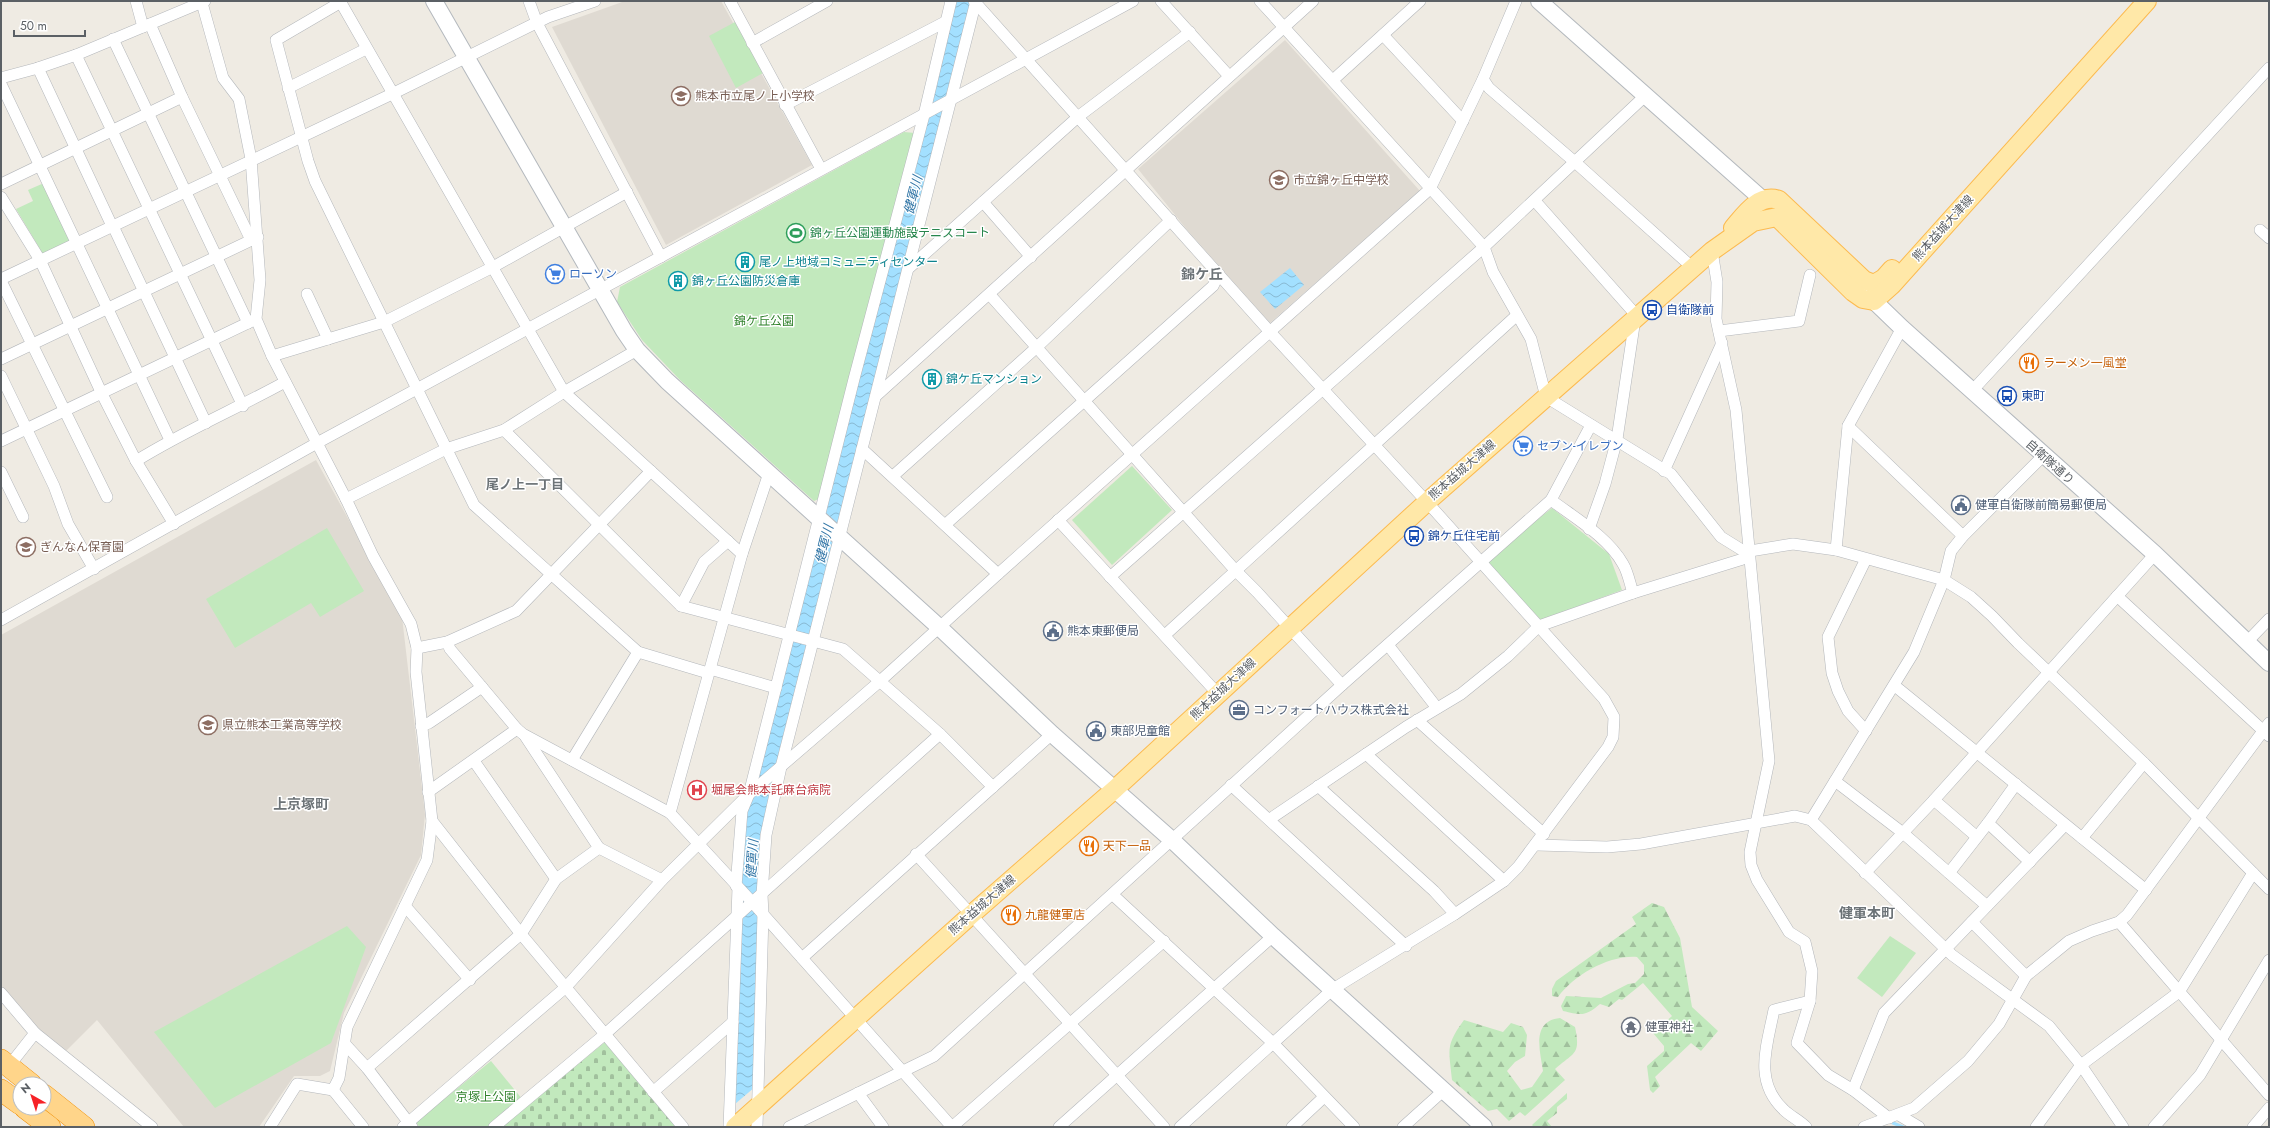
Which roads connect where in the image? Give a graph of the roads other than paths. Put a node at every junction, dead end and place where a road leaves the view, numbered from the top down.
1 (136, 1) edge
2 (434, 1) edge
3 (529, 1) edge
4 (595, 1) edge
5 (730, 1) edge
6 (827, 1) edge
7 (951, 1) edge
8 (976, 1) edge
9 (1133, 1) edge
10 (1162, 1) edge
11 (1260, 1) edge
12 (1313, 1) edge
13 (1420, 1) edge
14 (1516, 1) edge
15 (1539, 1) edge
16 (2130, 1) edge
17 (2147, 1) edge
18 (204, 2) edge
19 (340, 2) edge
20 (946, 22) junction
21 (537, 23) junction
22 (147, 25) junction
23 (1284, 27) junction
24 (1190, 32) junction
25 (1383, 35) junction
26 (113, 39) junction
27 (752, 43) junction
28 (366, 49) junction
29 (76, 55) junction
30 (465, 56) junction
31 (1026, 59) junction
32 (38, 68) junction
33 (2269, 68) edge
34 (1229, 76) junction
35 (1, 78) edge
36 (1483, 79) junction
37 (1333, 80) junction
38 (1, 84) edge
39 (288, 88) junction
40 (392, 94) junction
41 (1645, 96) junction
42 (182, 97) junction
43 (952, 99) junction
44 (785, 105) junction
45 (148, 114) junction
46 (924, 115) junction
47 (1079, 116) junction
48 (1463, 121) junction
49 (112, 132) junction
50 (302, 136) junction
51 (75, 148) junction
52 (251, 159) junction
53 (1576, 162) junction
54 (39, 166) junction
55 (821, 169) junction
56 (1126, 170) junction
57 (220, 174) junction
58 (1, 184) edge
59 (1430, 189) junction
60 (185, 191) junction
61 (627, 192) junction
62 (1, 197) edge
63 (1762, 198) junction
64 (1535, 201) junction
65 (983, 202) junction
66 (149, 209) junction
67 (1777, 217) junction
68 (1171, 220) junction
69 (112, 226) junction
70 (563, 227) junction
71 (2260, 230) dead end
72 (255, 238) junction
73 (2269, 238) edge
74 (77, 243) junction
75 (1484, 247) junction
76 (1712, 251) junction
77 (216, 257) junction
78 (661, 257) junction
79 (1031, 257) junction
80 (40, 260) junction
81 (493, 267) junction
82 (908, 268) junction
83 (1693, 268) junction
84 (180, 274) junction
85 (1219, 274) junction
86 (1810, 275) dead end
87 (1, 280) edge
88 (1864, 280) junction
89 (599, 290) junction
90 (143, 292) junction
91 (307, 294) dead end
92 (990, 295) junction
93 (1879, 305) junction
94 (107, 309) junction
95 (1516, 316) junction
96 (1636, 317) junction
97 (252, 321) junction
98 (384, 322) junction
99 (70, 326) junction
100 (1902, 328) junction
101 (528, 330) junction
102 (1719, 330) junction
103 (1271, 333) junction
104 (328, 339) junction
105 (212, 341) junction
106 (1722, 343) junction
107 (32, 344) junction
108 (1036, 347) junction
109 (638, 350) junction
110 (272, 356) junction
111 (1, 359) edge
112 (175, 359) junction
113 (139, 375) junction
114 (1, 376) edge
115 (285, 382) junction
116 (1323, 388) junction
117 (418, 390) junction
118 (1972, 391) junction
119 (564, 392) junction
120 (102, 394) junction
121 (877, 395) junction
122 (1546, 397) junction
123 (1082, 401) junction
124 (243, 406) junction
125 (64, 410) junction
126 (206, 423) junction
127 (1591, 425) junction
128 (1848, 426) junction
129 (26, 428) junction
130 (504, 430) junction
131 (170, 440) junction
132 (1617, 440) junction
133 (1, 441) edge
134 (317, 444) junction
135 (1374, 447) junction
136 (446, 449) junction
137 (862, 449) junction
138 (1131, 455) junction
139 (2043, 456) junction
140 (136, 461) junction
141 (651, 471) junction
142 (1664, 471) junction
143 (1, 472) edge
144 (769, 473) junction
145 (893, 476) junction
146 (107, 497) dead end
147 (346, 499) junction
148 (1551, 500) junction
149 (1427, 502) junction
150 (1183, 512) junction
151 (23, 517) dead end
152 (820, 520) junction
153 (1058, 520) junction
154 (174, 524) junction
155 (946, 524) junction
156 (600, 525) junction
157 (1589, 529) junction
158 (1963, 536) junction
159 (839, 538) junction
160 (728, 541) junction
161 (1836, 550) junction
162 (1750, 551) junction
163 (742, 554) junction
164 (2155, 554) junction
165 (1866, 559) junction
166 (1481, 562) junction
167 (94, 569) junction
168 (1235, 570) junction
169 (998, 574) junction
170 (552, 575) junction
171 (1110, 577) junction
172 (1944, 580) junction
173 (1633, 593) junction
174 (2117, 596) junction
175 (681, 606) junction
176 (725, 619) junction
177 (2269, 619) edge
178 (1, 620) edge
179 (1539, 626) junction
180 (939, 627) junction
181 (1290, 628) junction
182 (790, 634) junction
183 (1165, 635) junction
184 (813, 640) junction
185 (447, 642) junction
186 (2247, 642) junction
187 (1388, 645) junction
188 (417, 648) junction
189 (638, 652) junction
190 (2269, 662) edge
191 (709, 671) junction
192 (2048, 671) junction
193 (879, 682) junction
194 (1342, 685) junction
195 (1894, 686) junction
196 (482, 687) junction
197 (776, 688) junction
198 (1218, 694) junction
199 (1437, 708) junction
200 (1417, 720) junction
201 (421, 726) junction
202 (2267, 730) edge
203 (1866, 731) junction
204 (520, 732) junction
205 (940, 734) junction
206 (1052, 734) junction
207 (1977, 752) junction
208 (1366, 754) junction
209 (572, 760) junction
210 (474, 762) junction
211 (2144, 763) junction
212 (781, 767) junction
213 (1835, 781) junction
214 (2016, 784) junction
215 (1231, 785) junction
216 (1318, 786) junction
217 (993, 787) junction
218 (1116, 789) junction
219 (428, 792) junction
220 (749, 794) junction
221 (1934, 800) junction
222 (670, 814) junction
223 (1270, 819) junction
224 (2199, 819) junction
225 (1811, 820) junction
226 (432, 821) junction
227 (1756, 822) junction
228 (1988, 823) junction
229 (2065, 825) junction
230 (1544, 834) junction
231 (1903, 834) junction
232 (1977, 837) junction
233 (2082, 838) junction
234 (1172, 840) junction
235 (698, 844) junction
236 (1537, 845) junction
237 (599, 848) junction
238 (916, 854) junction
239 (2030, 862) junction
240 (1865, 873) junction
241 (1949, 873) junction
242 (2253, 873) junction
243 (556, 879) junction
244 (662, 880) junction
245 (1504, 881) junction
246 (737, 887) junction
247 (2269, 889) edge
248 (2146, 890) junction
249 (1113, 894) junction
250 (762, 895) junction
251 (753, 903) junction
252 (405, 906) junction
253 (1987, 906) junction
254 (763, 914) junction
255 (972, 914) junction
256 (1455, 914) junction
257 (737, 917) junction
258 (1972, 922) junction
259 (2119, 922) junction
260 (522, 934) junction
261 (1273, 936) junction
262 (1164, 941) junction
263 (1406, 946) junction
264 (1946, 950) junction
265 (802, 958) junction
266 (2269, 960) edge
267 (1025, 974) junction
268 (2026, 976) junction
269 (470, 980) junction
270 (566, 987) junction
271 (1215, 988) junction
272 (1333, 989) junction
273 (2179, 992) junction
274 (1, 993) edge
275 (2013, 1000) junction
276 (1810, 1001) junction
277 (856, 1018) junction
278 (733, 1022) junction
279 (1070, 1023) junction
280 (35, 1033) junction
281 (604, 1035) junction
282 (2221, 1040) junction
283 (1273, 1043) junction
284 (346, 1044) junction
285 (5, 1063) edge
286 (2081, 1065) junction
287 (367, 1068) junction
288 (903, 1070) junction
289 (1117, 1074) junction
290 (20, 1076) edge
291 (1, 1090) edge
292 (333, 1090) junction
293 (1853, 1090) junction
294 (653, 1092) junction
295 (1443, 1092) junction
296 (858, 1093) junction
297 (2269, 1095) edge
298 (1324, 1097) junction
299 (12, 1098) edge
300 (52, 1101) edge
301 (758, 1107) junction
302 (2269, 1108) edge
303 (36, 1116) edge
304 (1894, 1117) junction
305 (408, 1125) edge
306 (50, 1127) edge
307 (84, 1127) edge
308 (152, 1127) edge
309 (270, 1127) edge
310 (363, 1127) edge
311 (494, 1127) edge
312 (683, 1127) edge
313 (730, 1127) edge
314 (734, 1127) edge
315 (757, 1127) edge
316 (789, 1127) edge
317 (883, 1127) edge
318 (952, 1127) edge
319 (1059, 1127) edge
320 (1164, 1127) edge
321 (1180, 1127) edge
322 (1292, 1127) edge
323 (1354, 1127) edge
324 (1403, 1127) edge
325 (1484, 1127) edge
326 (1806, 1127) edge
327 (1864, 1127) edge
328 (1919, 1127) edge
329 (2036, 1127) edge
330 (2123, 1127) edge
331 (2154, 1127) edge
332 (2253, 1127) edge

1 - 22 street
2 - 30 street
3 - 21 street
4 - 21 street
5 - 27 street
6 - 27 street
7 - 20 street
8 - 31 street
8 - 43 street
9 - 31 street
10 - 24 street
11 - 23 street
12 - 23 street
13 - 25 street
14 - 36 street
15 - 41 street
16 - 88 main road, 熊本益城大津線
17 - 93 main road, 熊本益城大津線
18 - 22 street
18 - 52 street
19 - 28 street
19 - 39 street
20 - 44 street
20 - 46 street
21 - 30 street
21 - 61 street
22 - 26 street
22 - 42 street
23 - 34 street
23 - 37 street
24 - 34 street
24 - 47 street
25 - 37 street
25 - 48 street
26 - 29 street
26 - 45 street
27 - 44 street
28 - 39 street
28 - 40 street
29 - 32 street
29 - 49 street
30 - 40 street
30 - 70 street
31 - 43 street
31 - 47 street
32 - 35 street
32 - 51 street
33 - 118 street
34 - 56 street
36 - 48 street
36 - 53 street
37 - 59 street
38 - 54 street
39 - 50 street
40 - 50 street
40 - 81 street
41 - 53 street
41 - 63 street
42 - 45 street
42 - 57 street
43 - 46 street
43 - 82 street
44 - 55 street
45 - 49 street
45 - 60 street
46 - 55 street
46 - 152 street
47 - 56 street
47 - 65 street
48 - 59 street
49 - 51 street
49 - 66 street
50 - 52 street
50 - 98 street
51 - 54 street
51 - 69 street
52 - 57 street
52 - 72 street
53 - 64 street
53 - 83 street
54 - 58 street
54 - 74 street
55 - 78 street
56 - 68 street
56 - 79 street
57 - 60 street
57 - 72 street
59 - 75 street
59 - 103 street
60 - 66 street
60 - 77 street
61 - 70 street
61 - 78 street
62 - 80 street
63 - 67 main road
63 - 76 main road, 熊本益城大津線
63 - 88 main road
64 - 75 street
64 - 96 street
65 - 79 street
65 - 82 street
66 - 69 street
66 - 84 street
67 - 76 main road, 熊本益城大津線
67 - 93 main road
68 - 85 street
68 - 108 street
69 - 74 street
69 - 90 street
70 - 81 street
70 - 89 street
71 - 73 street
72 - 77 street
72 - 97 street
74 - 80 street
74 - 94 street
75 - 95 street
75 - 116 street
76 - 83 main road, 熊本益城大津線
76 - 102 street
77 - 84 street
77 - 97 street
78 - 89 street
79 - 92 street
80 - 87 street
80 - 99 street
81 - 98 street
81 - 101 street
82 - 121 street
83 - 96 main road, 熊本益城大津線
84 - 90 street
84 - 105 street
85 - 103 street
85 - 123 street
86 - 102 street
87 - 107 street
88 - 93 street, 自衛隊通り
89 - 101 street
89 - 109 street
90 - 94 street
90 - 112 street
91 - 104 street
92 - 108 street
92 - 121 street
93 - 100 street, 自衛隊通り
94 - 99 street
94 - 113 street
95 - 122 street
95 - 135 street
96 - 122 main road, 熊本益城大津線
96 - 132 street
97 - 105 street
97 - 110 street
98 - 104 street
98 - 117 street
99 - 107 street
99 - 120 street
100 - 118 street, 自衛隊通り
100 - 128 street
101 - 117 street
101 - 119 street
102 - 106 street
103 - 116 street
103 - 138 street
104 - 110 street
105 - 112 street
105 - 124 street
106 - 142 street
106 - 162 street
107 - 111 street
107 - 125 street
108 - 123 street
108 - 145 street
109 - 119 street
109 - 144 street
110 - 115 street
112 - 113 street
112 - 126 street
113 - 120 street
113 - 131 street
114 - 129 street
115 - 124 street
115 - 134 street
116 - 135 street
116 - 150 street
117 - 134 street
117 - 136 street
118 - 139 street, 自衛隊通り
119 - 130 street
119 - 141 street
120 - 125 street
120 - 140 street
121 - 137 street
122 - 127 street
122 - 149 main road, 熊本益城大津線
123 - 138 street
123 - 155 street
124 - 126 street
125 - 129 street
125 - 146 street
126 - 131 street
127 - 132 street
127 - 148 street
128 - 158 street
128 - 161 street
129 - 133 street
129 - 167 street
130 - 136 street
130 - 156 street
131 - 140 street
132 - 142 street
132 - 157 street
134 - 147 street
134 - 154 street
135 - 149 street
135 - 168 street
136 - 147 street
136 - 170 street
137 - 145 street
137 - 159 street
138 - 150 street
138 - 153 street
139 - 158 street
139 - 164 street, 自衛隊通り
140 - 154 street
141 - 156 street
141 - 160 street
142 - 162 street
143 - 151 street
144 - 152 street
144 - 163 street
145 - 155 street
147 - 188 street
148 - 157 street
148 - 166 street
149 - 166 street
149 - 181 main road, 熊本益城大津線
150 - 168 street
150 - 171 street
152 - 159 street
152 - 182 street
153 - 169 street
153 - 171 street
154 - 167 street
155 - 169 street
156 - 170 street
156 - 175 street
157 - 173 street
158 - 172 street
159 - 180 street
159 - 184 street
160 - 163 street
160 - 175 street
161 - 162 street
161 - 165 street
162 - 173 street
162 - 227 street
163 - 176 street
164 - 174 street
164 - 186 street, 自衛隊通り
165 - 172 street
165 - 203 street
166 - 179 street
166 - 187 street
167 - 178 street
168 - 181 street
168 - 183 street
169 - 180 street
170 - 185 street
170 - 189 street
171 - 183 street
172 - 192 street
172 - 195 street
173 - 179 street
174 - 192 street
174 - 202 street
175 - 176 street
176 - 182 street
176 - 191 street
177 - 186 street
179 - 199 street
179 - 230 street
180 - 193 street
180 - 206 street
181 - 194 street
181 - 198 main road, 熊本益城大津線
182 - 184 street
182 - 197 street
183 - 198 street
184 - 193 street
184 - 212 street
185 - 188 street
185 - 196 street
186 - 190 street, 自衛隊通り
187 - 194 street
187 - 199 street
188 - 201 street
189 - 191 street
189 - 209 street
191 - 197 street
191 - 222 street
192 - 207 street
192 - 211 street
193 - 205 street
193 - 212 street
194 - 215 street
195 - 203 street
195 - 207 street
196 - 201 street
196 - 204 street
197 - 220 street
198 - 218 main road, 熊本益城大津線
199 - 200 street
200 - 208 street
200 - 230 street
201 - 219 street
202 - 224 street
203 - 213 street
204 - 209 street
204 - 210 street
204 - 237 street
205 - 217 street
205 - 250 street
206 - 217 street
206 - 218 street
207 - 214 street
207 - 221 street
208 - 216 street
208 - 245 street
209 - 222 street
210 - 219 street
210 - 243 street
211 - 224 street
211 - 233 street
212 - 220 street
212 - 250 street
213 - 225 street
213 - 231 street
214 - 228 street
214 - 229 street
215 - 223 street
215 - 234 street
216 - 223 street
216 - 256 street
217 - 238 street
218 - 234 street
218 - 255 main road, 熊本益城大津線
219 - 226 street
220 - 235 street
220 - 246 street
221 - 231 street
221 - 232 street
222 - 235 street
223 - 263 street
224 - 242 street
224 - 248 street
225 - 227 street
225 - 240 street
226 - 252 street
226 - 260 street
227 - 236 street
227 - 276 street
228 - 232 street
228 - 239 street
229 - 233 street
229 - 239 street
230 - 236 street
231 - 240 street
231 - 241 street
232 - 241 street
233 - 248 street
234 - 249 street
234 - 261 street
235 - 244 street
235 - 246 street
236 - 245 street
237 - 243 street
237 - 244 street
238 - 255 street
238 - 265 street
239 - 253 street
240 - 264 street
241 - 253 street
242 - 247 street
242 - 273 street
243 - 260 street
244 - 270 street
245 - 256 street
246 - 251 street
246 - 257 street
248 - 259 street
249 - 262 street
249 - 267 street
250 - 251 street
250 - 254 street
251 - 254 street
251 - 257 street
252 - 269 street
252 - 284 street
253 - 258 street
254 - 265 street
254 - 301 street
255 - 267 street
255 - 277 main road, 熊本益城大津線
256 - 263 street
257 - 278 street
257 - 281 street
258 - 264 street
258 - 268 street
259 - 268 street
259 - 273 street
260 - 269 street
260 - 270 street
261 - 271 street
261 - 272 street
262 - 271 street
262 - 279 street
263 - 272 street
264 - 275 street
264 - 293 street
265 - 277 street
266 - 282 street
267 - 279 street
267 - 288 street
268 - 275 street
269 - 287 street
270 - 281 street
270 - 305 street
271 - 283 street
271 - 289 street
272 - 283 street
272 - 295 street
273 - 282 street
273 - 286 street
274 - 280 street
275 - 286 street
275 - 304 street
276 - 293 street
276 - 326 street
277 - 288 street
277 - 301 main road, 熊本益城大津線
278 - 294 street
278 - 313 street
279 - 289 street
279 - 318 street
280 - 285 street
280 - 308 street
281 - 294 street
281 - 311 street
282 - 297 street
282 - 331 street
283 - 298 street
283 - 321 street
284 - 287 street
284 - 292 street
285 - 290 highway
286 - 329 street
286 - 330 street
287 - 305 street
288 - 296 street
288 - 318 street
289 - 319 street
289 - 320 street
291 - 299 highway
292 - 309 street
292 - 310 street
293 - 304 street
294 - 312 street
295 - 324 street
295 - 325 street
296 - 316 street
296 - 317 street
298 - 322 street
298 - 323 street
300 - 307 highway
301 - 314 main road, 熊本益城大津線
301 - 315 street
302 - 332 street
303 - 306 highway
304 - 327 street
304 - 328 street

